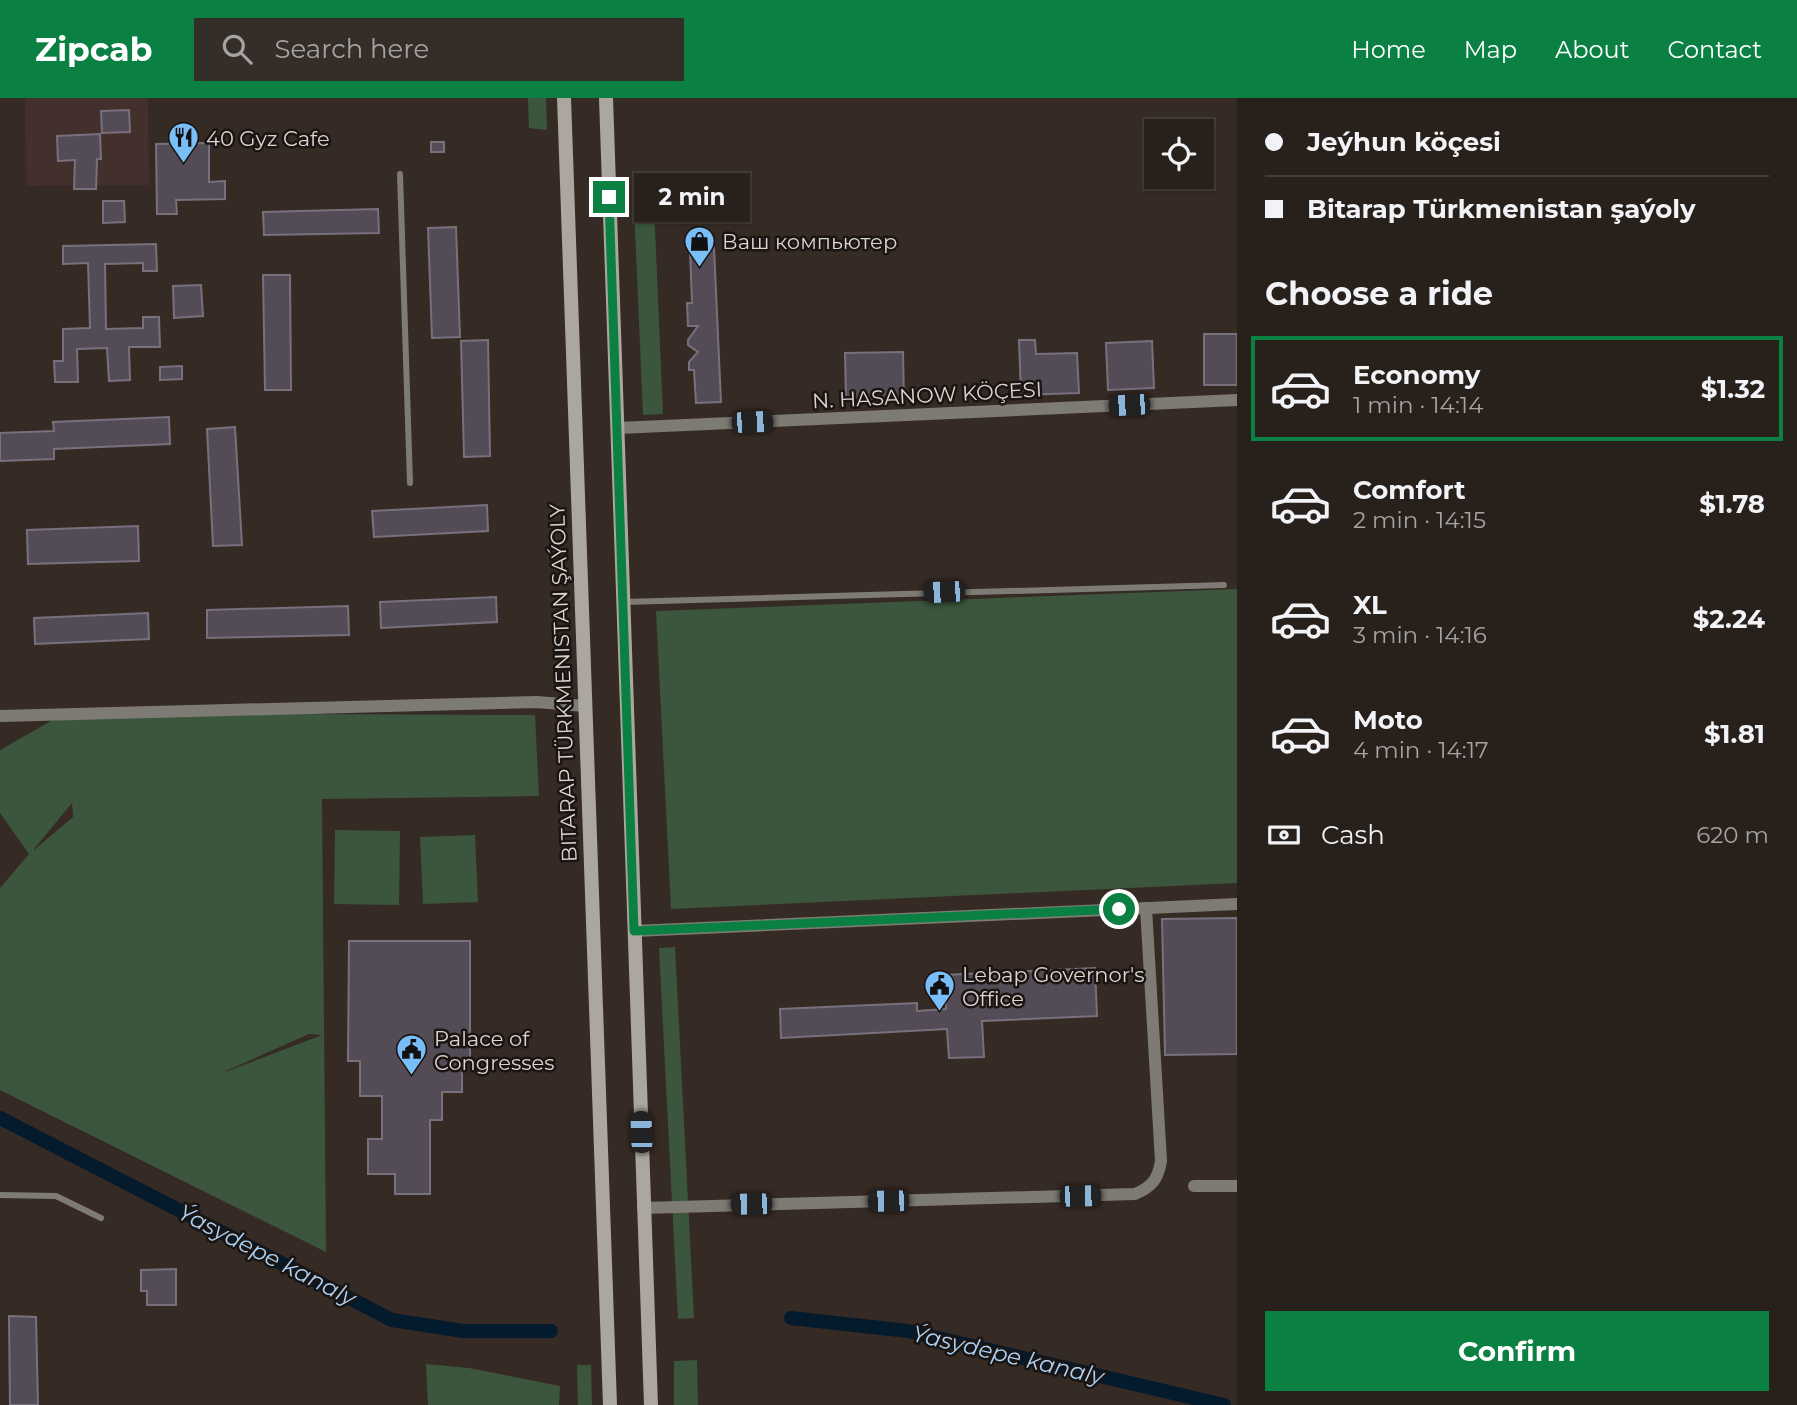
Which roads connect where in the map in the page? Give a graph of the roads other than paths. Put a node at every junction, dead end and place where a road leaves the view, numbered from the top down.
1 (564, 98) edge
2 (606, 98) edge
3 (400, 174) dead end
4 (1237, 400) edge
5 (618, 428) junction
6 (410, 483) dead end
7 (1224, 585) dead end
8 (623, 602) junction
9 (585, 706) junction
10 (0, 716) edge
11 (1237, 904) edge
12 (1146, 908) junction
13 (634, 931) junction
14 (1194, 1186) dead end
15 (1237, 1186) edge
16 (0, 1195) edge
17 (643, 1208) junction
18 (101, 1218) dead end
19 (610, 1405) edge
20 (650, 1405) edge

1 - 9 main road, BITARAP TÜRKMENISTAN ŞAÝOLY
2 - 5 main road
3 - 6 lane
4 - 5 street, N. HASANOW KÖÇESI
5 - 8 main road
7 - 8 lane
8 - 13 main road
9 - 10 street
9 - 19 main road, BITARAP TÜRKMENISTAN ŞAÝOLY
11 - 12 street
12 - 13 street
12 - 17 street
13 - 17 main road
14 - 15 street
16 - 18 lane
17 - 20 main road

